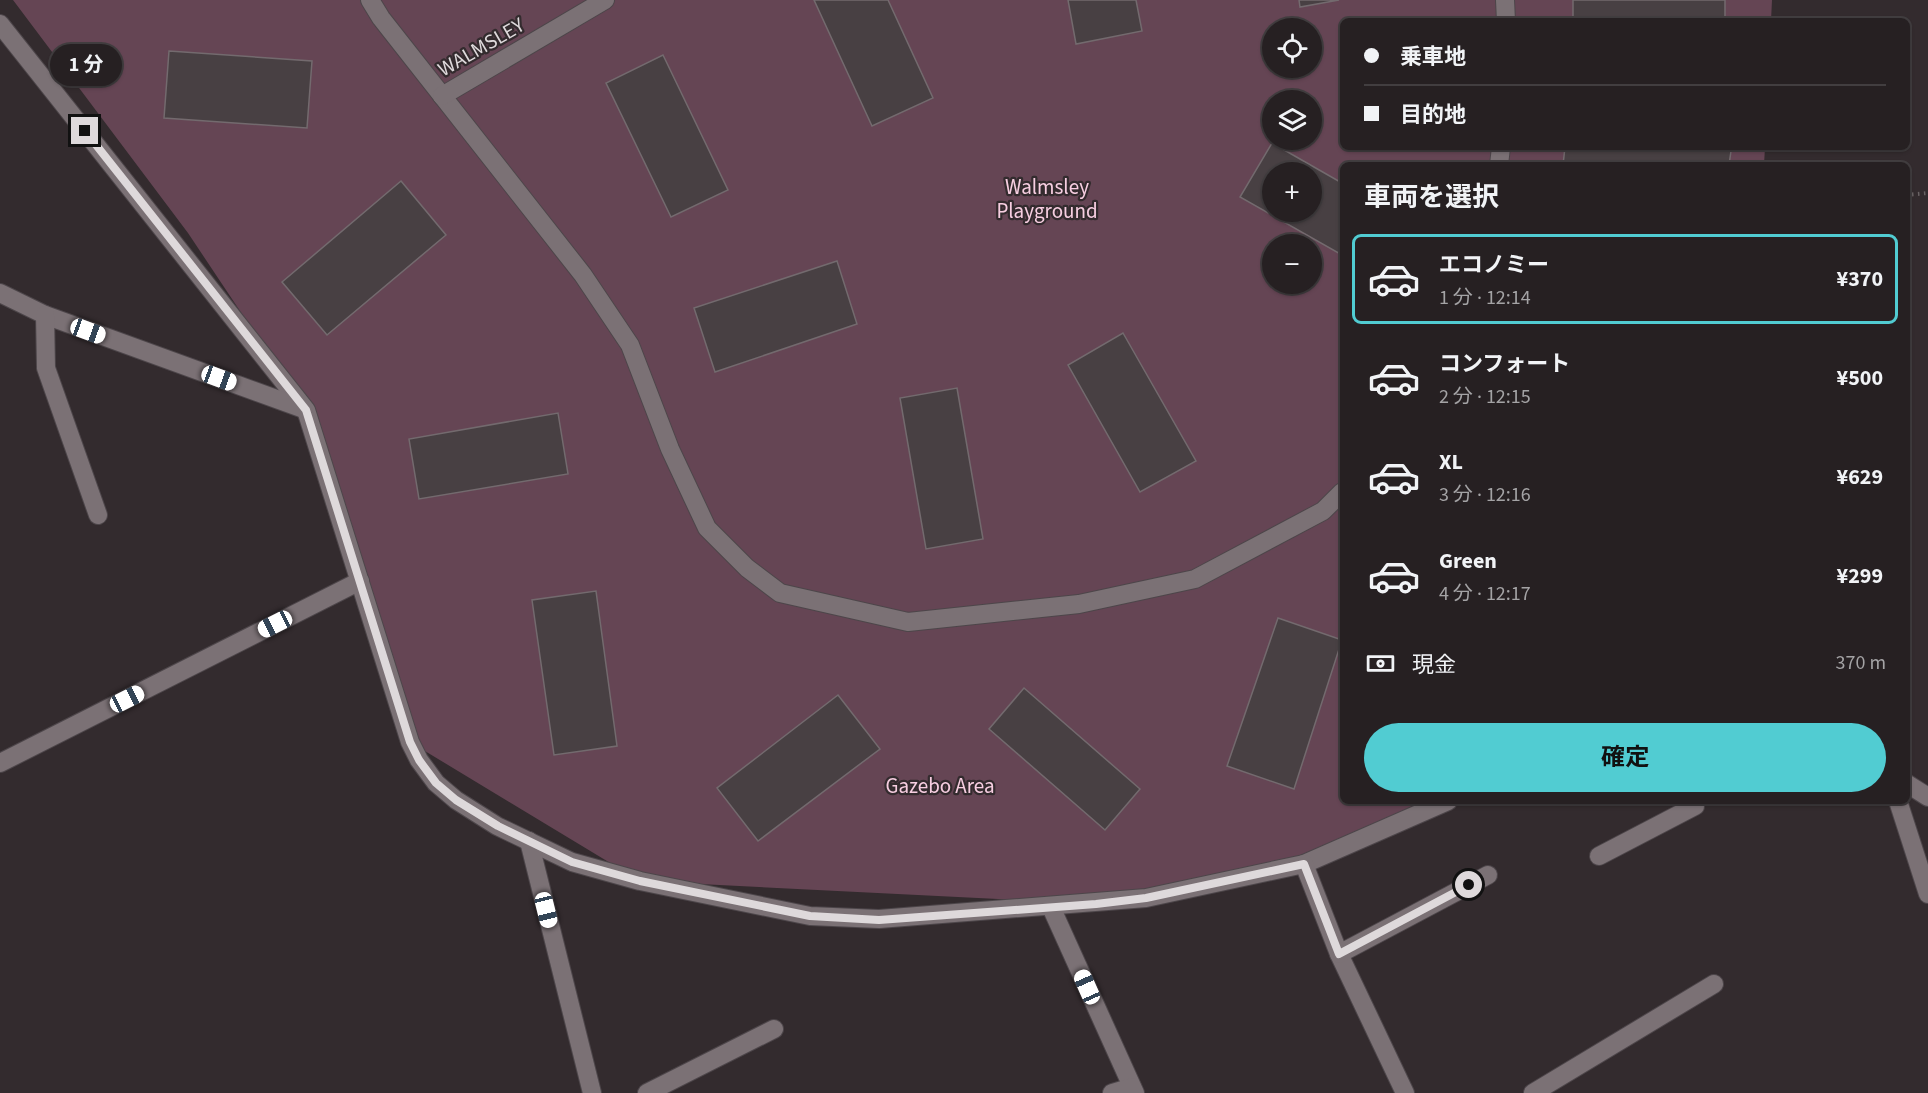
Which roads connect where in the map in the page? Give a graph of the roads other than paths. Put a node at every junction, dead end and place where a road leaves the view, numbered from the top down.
1 (370, 0) edge
2 (605, 0) edge
3 (1505, 0) edge
4 (1506, 18) edge
5 (0, 24) edge
6 (442, 96) junction
7 (0, 294) edge
8 (45, 315) junction
9 (306, 410) junction
10 (1340, 494) edge
11 (98, 514) dead end
12 (360, 581) junction
13 (0, 762) edge
14 (1910, 786) edge
15 (1928, 797) edge
16 (1441, 804) edge
17 (1695, 804) edge
18 (1899, 804) edge
19 (529, 841) junction
20 (1599, 856) dead end
21 (1304, 864) junction
22 (1488, 875) dead end
23 (1928, 894) edge
24 (1051, 907) junction
25 (1339, 954) junction
26 (1714, 984) dead end
27 (774, 1029) dead end
28 (1134, 1090) edge
29 (592, 1093) edge
30 (647, 1093) edge
31 (1112, 1093) edge
32 (1405, 1093) edge
33 (1533, 1093) edge

1 - 6 street
2 - 6 street, WALMSLEY
3 - 4 street
5 - 9 street
6 - 10 street
7 - 8 street
8 - 9 street
8 - 11 street
9 - 12 street
12 - 13 street
12 - 19 street
14 - 15 street
16 - 21 street
17 - 20 street
18 - 23 street
19 - 24 street
19 - 29 street
21 - 24 street
21 - 25 street
22 - 25 street
24 - 28 street
25 - 32 street
26 - 33 street
27 - 30 street
28 - 31 street

